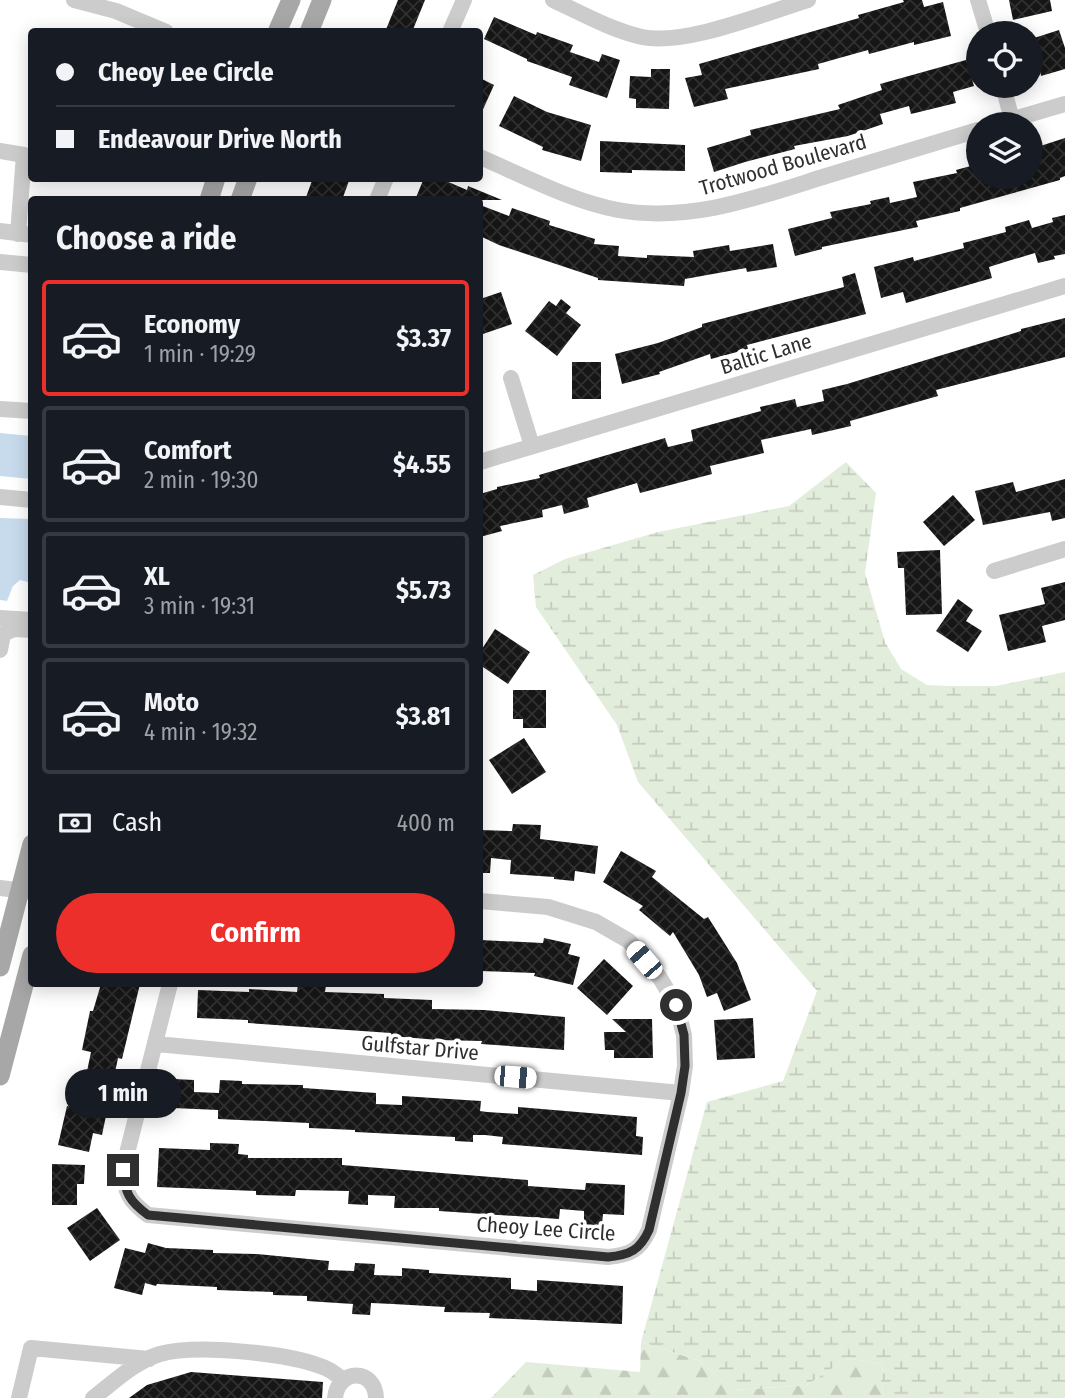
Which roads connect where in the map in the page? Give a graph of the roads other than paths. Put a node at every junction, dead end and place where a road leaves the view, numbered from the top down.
1 (74, 0) edge
2 (291, 0) edge
3 (322, 0) edge
4 (464, 0) edge
5 (553, 0) edge
6 (808, 0) edge
7 (978, 0) edge
8 (118, 6) edge
9 (984, 21) edge
10 (159, 28) edge
11 (279, 28) edge
12 (311, 28) edge
13 (452, 28) edge
14 (1065, 104) edge
15 (1038, 112) edge
16 (966, 134) edge
17 (0, 151) edge
18 (483, 159) edge
19 (0, 231) edge
20 (25, 234) edge
21 (0, 262) edge
22 (28, 265) edge
23 (1065, 286) edge
24 (511, 378) dead end
25 (0, 408) edge
26 (28, 411) edge
27 (532, 446) junction
28 (483, 461) edge
29 (0, 497) edge
30 (28, 500) edge
31 (1065, 549) edge
32 (994, 571) dead end
33 (0, 618) edge
34 (28, 620) edge
35 (28, 630) edge
36 (0, 650) edge
37 (28, 856) edge
38 (17, 890) edge
39 (483, 901) edge
40 (0, 967) edge
41 (28, 970) edge
42 (169, 987) edge
43 (156, 1044) junction
44 (0, 1076) edge
45 (681, 1093) junction
46 (150, 1359) junction
47 (343, 1380) junction
48 (19, 1398) edge
49 (93, 1398) edge
50 (335, 1398) edge
51 (376, 1398) edge

1 - 8 street
2 - 11 main road
3 - 12 main road
4 - 13 street
5 - 6 street
7 - 9 street
8 - 10 street
14 - 15 street
16 - 18 street, Trotwood Boulevard
17 - 20 street
19 - 20 street
21 - 22 street
23 - 27 street, Baltic Lane
24 - 27 street
25 - 26 street
27 - 28 street, Baltic Lane
29 - 30 street
31 - 32 street
33 - 34 street
35 - 36 street
37 - 38 main road
38 - 40 main road
39 - 45 street, Cheoy Lee Circle
41 - 44 main road
42 - 43 street
43 - 45 street, Gulfstar Drive
43 - 45 street, Cheoy Lee Circle
46 - 47 street
46 - 48 street
46 - 49 street
47 - 50 street
47 - 51 street

